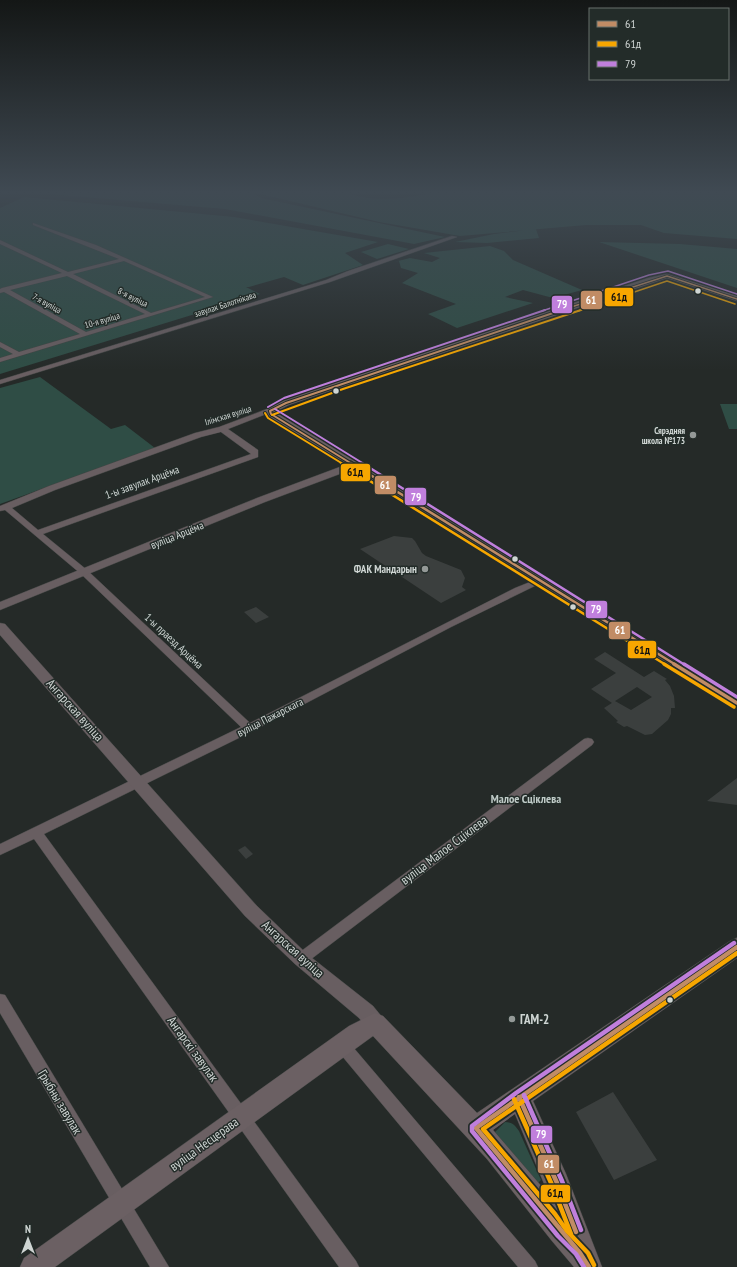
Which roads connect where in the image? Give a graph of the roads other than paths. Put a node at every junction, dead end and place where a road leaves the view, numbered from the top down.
1 (22, 252) edge
2 (109, 252) edge
3 (409, 252) edge
4 (125, 259) junction
5 (68, 274) junction
6 (2, 289) edge
7 (737, 300) edge
8 (151, 315) junction
9 (85, 334) junction
10 (0, 344) edge
11 (18, 354) junction
12 (0, 360) edge
13 (0, 382) edge
14 (270, 411) junction
15 (222, 429) junction
16 (354, 466) junction
17 (3, 508) edge
18 (36, 533) junction
19 (84, 572) junction
20 (540, 581) junction
21 (0, 606) edge
22 (0, 627) edge
23 (737, 704) edge
24 (249, 728) junction
25 (588, 742) dead end
26 (139, 782) junction
27 (36, 832) junction
28 (0, 850) edge
29 (737, 947) edge
30 (301, 959) junction
31 (0, 1000) edge
32 (375, 1023) junction
33 (342, 1045) junction
34 (519, 1097) junction
35 (241, 1117) junction
36 (476, 1128) junction
37 (122, 1203) junction
38 (587, 1262) edge
39 (33, 1267) edge
40 (160, 1267) edge
41 (350, 1267) edge
42 (529, 1267) edge

1 - 5 street, 8-я вуліца
2 - 4 street
3 - 13 street, завулак Балотнікава
4 - 5 street
4 - 8 street, 10-я вуліца
5 - 6 street
5 - 8 street, 8-я вуліца
6 - 9 street, 7-я вуліца
7 - 14 street, Ілімская вуліца
8 - 9 street, 10-я вуліца
9 - 11 street, 10-я вуліца
10 - 11 street
11 - 12 street, 10-я вуліца
14 - 15 street, Ілімская вуліца
14 - 16 street
15 - 17 street, Ілімская вуліца
15 - 18 street, 1-ы завулак Арцёма
16 - 19 street, вуліца Арцёма
16 - 20 street
17 - 18 street
18 - 19 street
19 - 21 street, вуліца Арцёма
19 - 24 street, 1-ы праезд Арцёма
20 - 23 street
20 - 24 street, вуліца Пажарскага
22 - 26 street, Ангарская вуліца
24 - 26 street, вуліца Пажарскага
25 - 30 street, вуліца Малое Сціклева
26 - 27 street, вуліца Пажарскага
26 - 30 street, Ангарская вуліца
27 - 28 street, вуліца Пажарскага
27 - 35 street, Ангарскі завулак
29 - 34 main road
30 - 32 street, Ангарская вуліца
31 - 37 street, Грыбны завулак
32 - 33 main road, вуліца Несцерава
32 - 36 main road, Ангарская вуліца
33 - 35 main road, вуліца Несцерава
33 - 42 street
34 - 36 main road
34 - 38 main road
35 - 37 main road, вуліца Несцерава
35 - 41 street, Ангарскі завулак
36 - 38 main road, Ангарская вуліца
37 - 39 main road, вуліца Несцерава
37 - 40 street, Грыбны завулак

